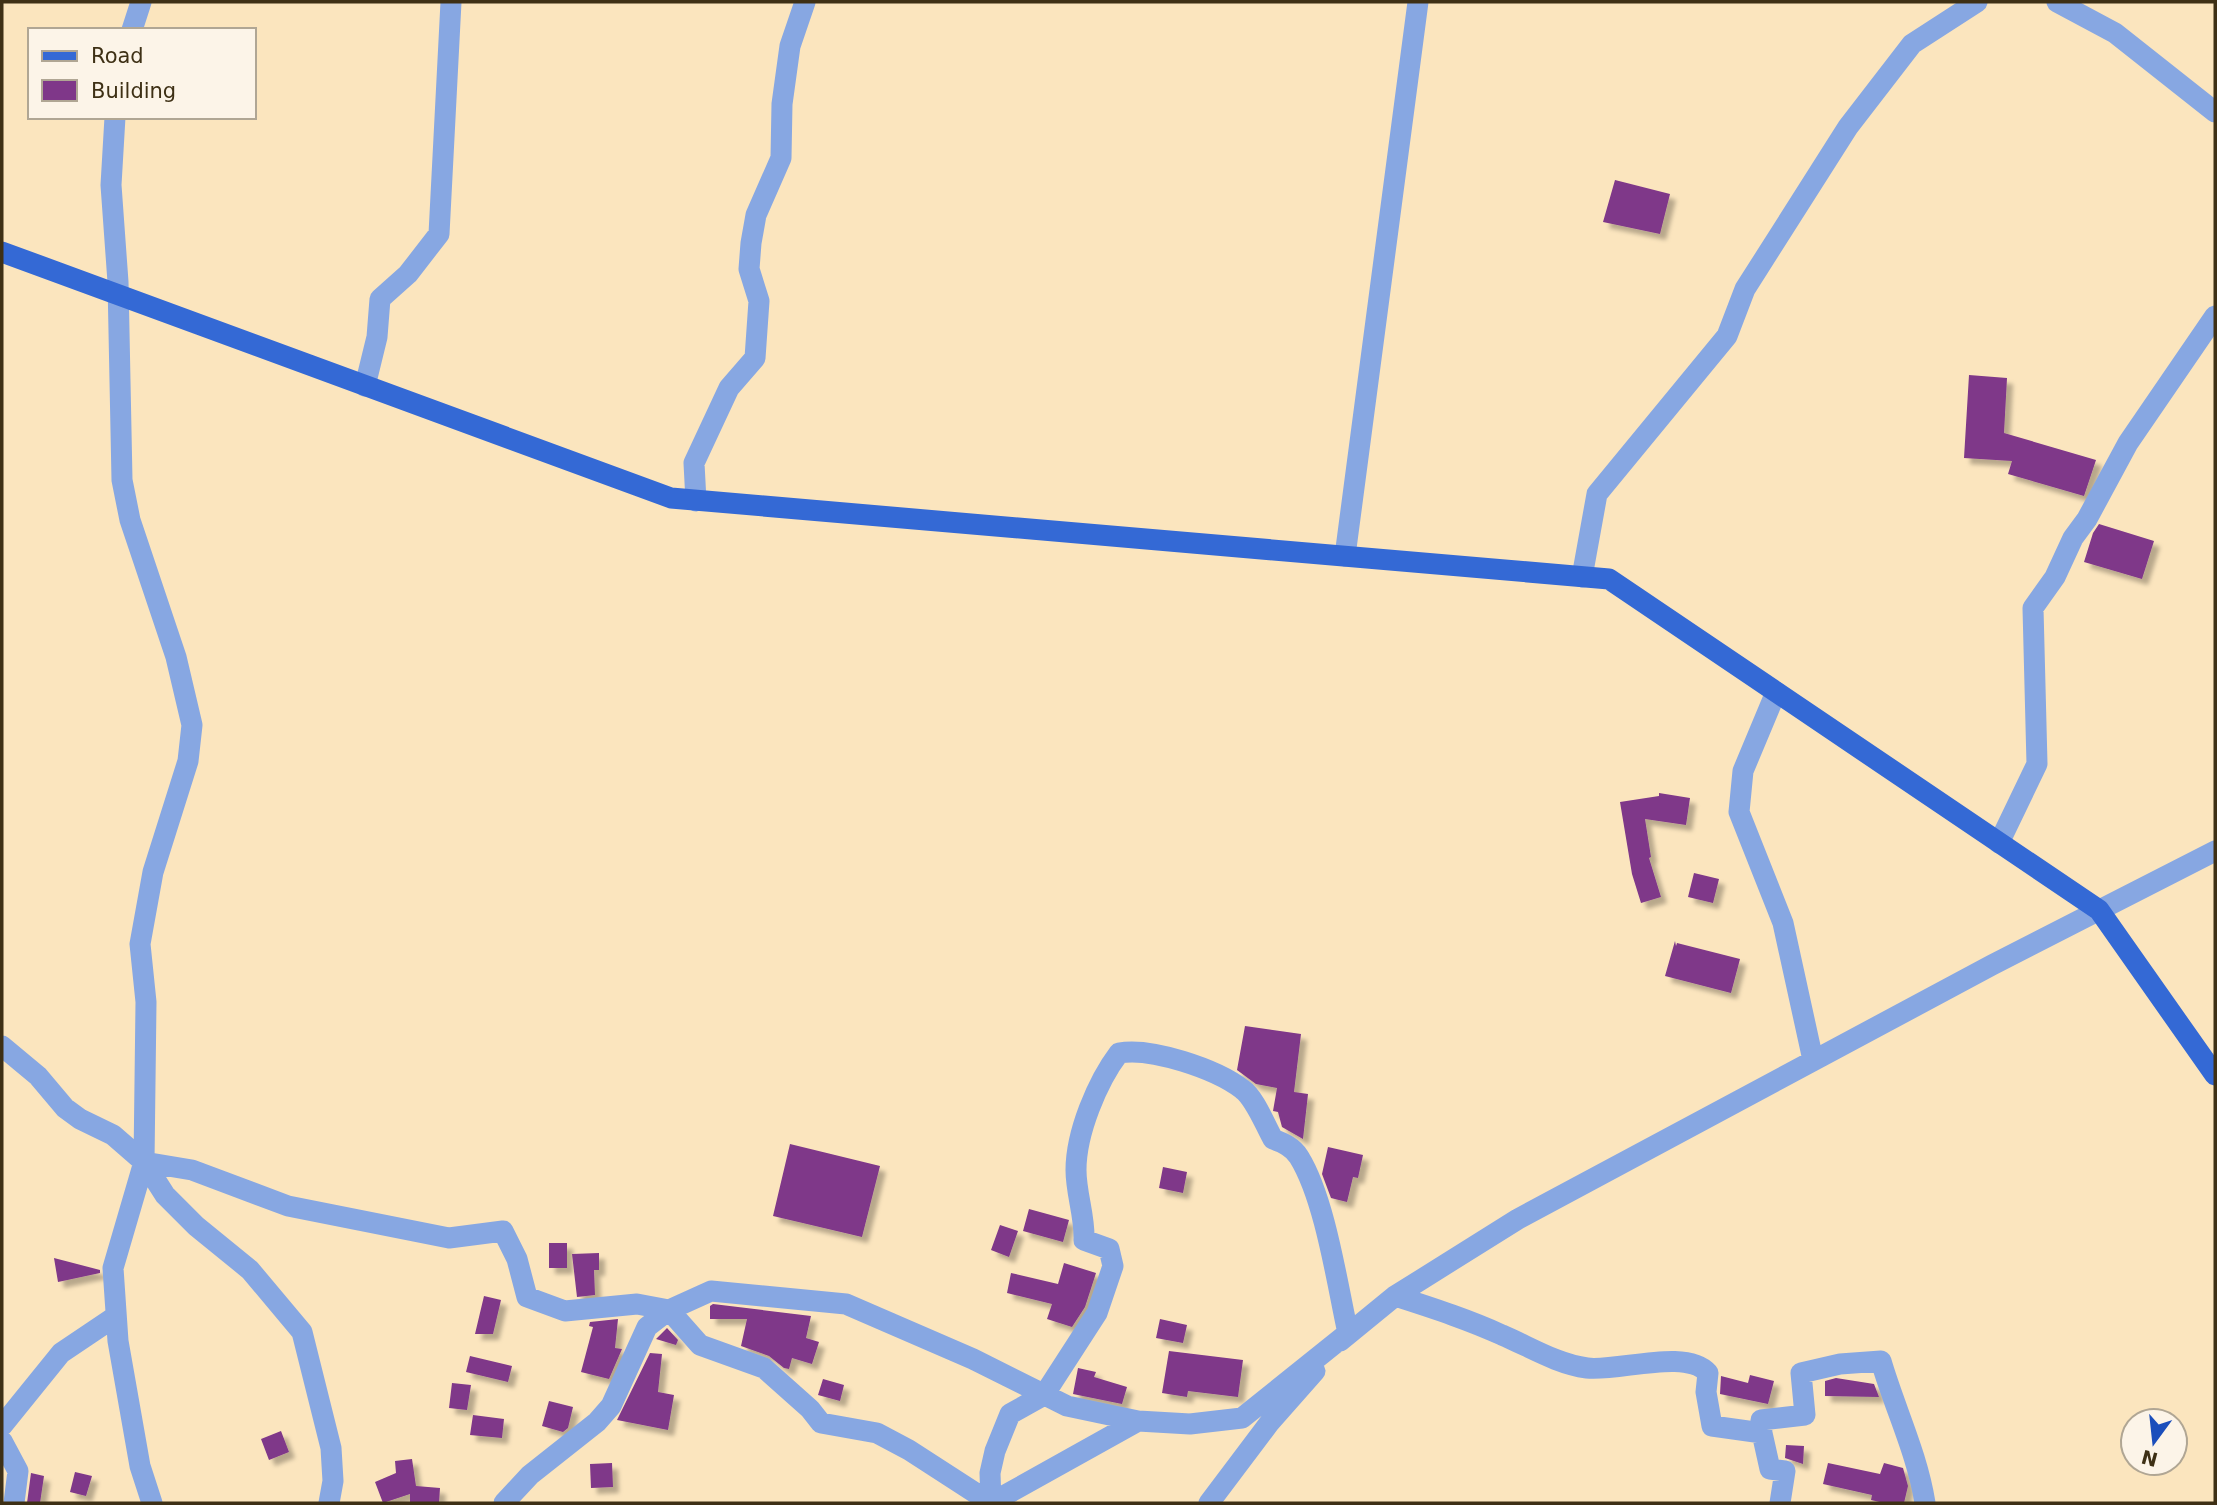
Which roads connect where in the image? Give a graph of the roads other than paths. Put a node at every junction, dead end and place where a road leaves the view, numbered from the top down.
1 (141, 2) edge
2 (451, 2) edge
3 (805, 2) edge
4 (1418, 2) edge
5 (1977, 2) edge
6 (2057, 2) edge
7 (133, 28) edge
8 (2215, 112) edge
9 (115, 119) edge
10 (2, 253) edge
11 (118, 295) junction
12 (2215, 316) edge
13 (365, 386) junction
14 (696, 501) junction
15 (1345, 556) junction
16 (1582, 577) junction
17 (1776, 692) junction
18 (1999, 843) junction
19 (2215, 851) edge
20 (2099, 910) junction
21 (2, 1046) edge
22 (1813, 1060) junction
23 (2215, 1075) edge
24 (144, 1162) junction
25 (1395, 1297) junction
26 (669, 1310) junction
27 (116, 1316) junction
28 (1348, 1332) junction
29 (1044, 1395) junction
30 (1138, 1421) junction
31 (2, 1426) edge
32 (1762, 1433) junction
33 (2, 1441) edge
34 (14, 1503) edge
35 (152, 1503) edge
36 (329, 1503) edge
37 (504, 1503) edge
38 (991, 1503) edge
39 (1209, 1503) edge
40 (1780, 1503) edge
41 (1925, 1503) edge

1 - 7 street
2 - 13 street
3 - 14 street
4 - 15 street
5 - 16 street
6 - 8 street
9 - 11 street
10 - 11 main road
11 - 13 main road
11 - 24 street
12 - 18 street
13 - 14 main road
14 - 15 main road
15 - 16 main road
16 - 17 main road
17 - 18 main road
17 - 22 street
18 - 20 main road
19 - 20 street
20 - 22 street
20 - 23 main road
21 - 24 street
22 - 25 street
24 - 26 street
24 - 27 street
24 - 36 street
25 - 28 street
25 - 32 street
26 - 29 street
26 - 37 street
26 - 38 street
27 - 31 street
27 - 35 street
28 - 29 street
28 - 30 street
28 - 39 street
29 - 30 street
29 - 38 street
30 - 38 street
32 - 40 street
32 - 41 street
33 - 34 street

